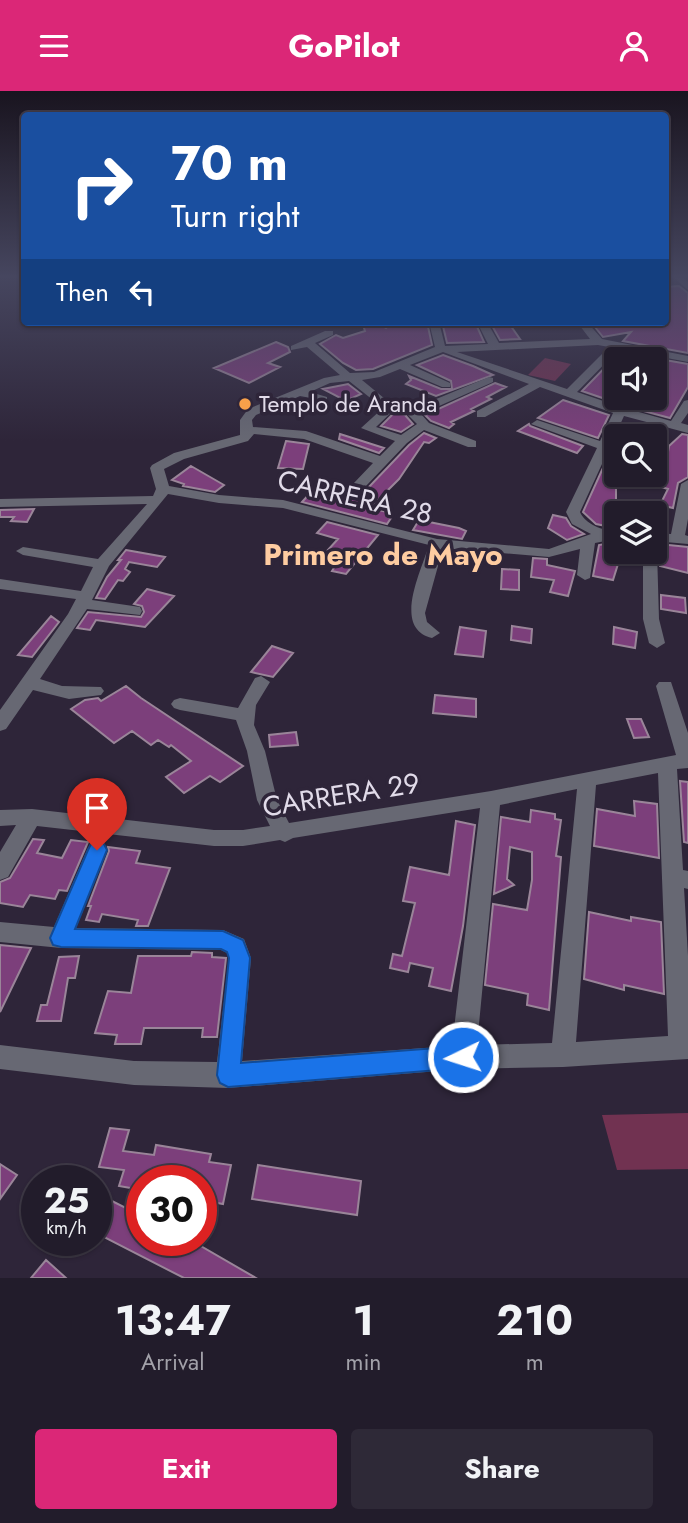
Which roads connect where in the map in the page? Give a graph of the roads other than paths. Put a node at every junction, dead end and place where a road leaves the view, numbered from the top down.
1 (436, 330) edge
2 (487, 330) edge
3 (592, 330) edge
4 (329, 333) dead end
5 (307, 341) junction
6 (607, 343) junction
7 (495, 346) junction
8 (630, 347) edge
9 (295, 348) dead end
10 (442, 349) junction
11 (667, 354) edge
12 (688, 359) edge
13 (400, 365) junction
14 (348, 376) junction
15 (489, 380) dead end
16 (537, 384) junction
17 (446, 385) dead end
18 (299, 392) junction
19 (575, 395) junction
20 (323, 400) dead end
21 (688, 404) edge
22 (568, 410) dead end
23 (620, 411) junction
24 (481, 414) dead end
25 (537, 424) dead end
26 (615, 424) edge
27 (423, 425) junction
28 (674, 425) junction
29 (367, 428) junction
30 (688, 429) edge
31 (249, 430) junction
32 (403, 440) junction
33 (604, 441) edge
34 (472, 444) dead end
35 (339, 447) junction
36 (604, 452) edge
37 (383, 462) junction
38 (360, 484) dead end
39 (688, 484) edge
40 (230, 487) dead end
41 (161, 494) junction
42 (219, 499) junction
43 (0, 503) edge
44 (603, 536) edge
45 (683, 540) edge
46 (437, 543) junction
47 (23, 551) dead end
48 (650, 564) edge
49 (102, 565) junction
50 (585, 575) dead end
51 (0, 584) edge
52 (83, 599) junction
53 (134, 611) dead end
54 (432, 632) dead end
55 (657, 643) dead end
56 (261, 682) dead end
57 (31, 683) junction
58 (665, 686) dead end
59 (95, 691) dead end
60 (180, 704) dead end
61 (244, 715) junction
62 (0, 724) edge
63 (683, 759) edge
64 (587, 782) junction
65 (492, 799) junction
66 (0, 816) edge
67 (32, 817) junction
68 (283, 830) junction
69 (97, 850) dead end
70 (0, 871) edge
71 (679, 878) edge
72 (0, 932) edge
73 (61, 938) junction
74 (685, 1047) edge
75 (563, 1055) junction
76 (463, 1057) junction
77 (0, 1058) edge
78 (228, 1075) junction

1 - 10 street
2 - 7 street
3 - 6 street
4 - 5 street
5 - 9 street
5 - 14 street
6 - 7 street
6 - 8 street
6 - 19 street
7 - 10 street
10 - 13 street
10 - 16 street
11 - 12 street
13 - 14 street
13 - 17 street
14 - 18 street
14 - 29 street
15 - 27 street
16 - 19 street
16 - 24 street
18 - 20 street
18 - 31 street
19 - 22 street
19 - 23 street
21 - 28 street
23 - 26 street
23 - 28 street
25 - 33 street
27 - 32 street
27 - 34 street
28 - 30 street
29 - 32 street
29 - 35 street
31 - 35 street
31 - 41 street
32 - 37 street
35 - 37 street
36 - 44 street
37 - 38 street
39 - 45 street
40 - 42 street
41 - 42 street, CARRERA 28
41 - 43 street, CARRERA 28
41 - 49 street
42 - 46 street, CARRERA 28
44 - 46 street, CARRERA 28
44 - 50 street
46 - 54 street
47 - 49 street
48 - 55 street
49 - 52 street
51 - 52 street
52 - 53 street
52 - 57 street
56 - 61 street
57 - 59 street
57 - 62 street
58 - 63 street
60 - 61 street
61 - 68 street
63 - 64 street, CARRERA 29
63 - 68 street, CARRERA 29
63 - 71 street
64 - 65 street, CARRERA 29
64 - 75 street
65 - 68 street, CARRERA 29
65 - 76 street
66 - 67 street, CARRERA 29
66 - 68 street, CARRERA 29
67 - 68 street, CARRERA 29
67 - 70 street
69 - 73 street
71 - 74 street
72 - 73 street
73 - 78 street
74 - 75 street
75 - 76 street
76 - 78 street
77 - 78 street

